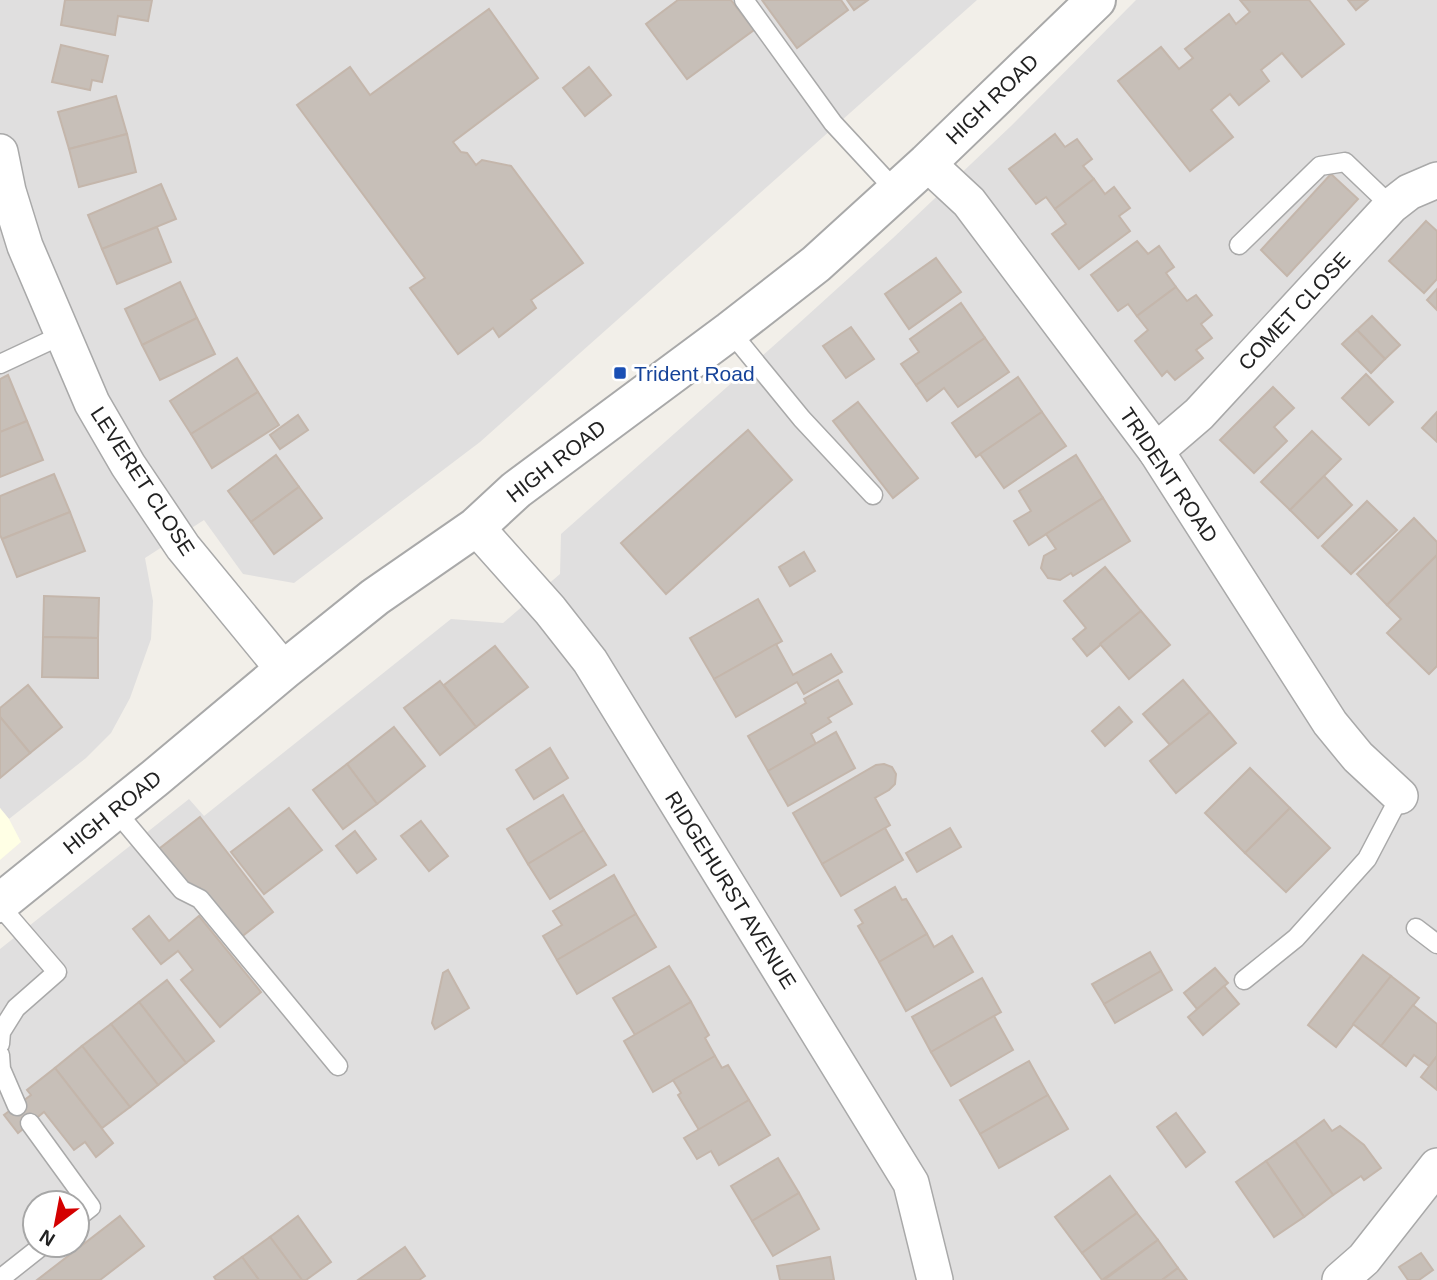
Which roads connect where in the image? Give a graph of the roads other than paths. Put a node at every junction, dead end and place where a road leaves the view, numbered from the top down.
1 (744, 0) edge
2 (1096, 0) edge
3 (0, 152) edge
4 (927, 163) junction
5 (1437, 180) edge
6 (896, 191) junction
7 (1391, 206) junction
8 (1239, 245) dead end
9 (730, 331) junction
10 (62, 335) junction
11 (0, 364) edge
12 (1156, 451) junction
13 (873, 495) dead end
14 (476, 527) junction
15 (284, 670) junction
16 (1400, 796) joint
17 (115, 810) junction
18 (0, 904) edge
19 (1416, 928) dead end
20 (1437, 944) edge
21 (1244, 980) dead end
22 (0, 1044) edge
23 (0, 1055) edge
24 (338, 1066) dead end
25 (17, 1106) dead end
26 (30, 1123) dead end
27 (1437, 1166) edge
28 (78, 1189) edge
29 (25, 1259) edge
30 (0, 1279) edge
31 (935, 1280) edge
32 (1340, 1280) edge

1 - 6 lane
2 - 4 street, HIGH ROAD
3 - 10 street, LEVERET CLOSE
4 - 6 street, HIGH ROAD
4 - 12 street, TRIDENT ROAD
5 - 7 street, COMET CLOSE
6 - 9 street, HIGH ROAD
7 - 8 lane
7 - 12 street, COMET CLOSE
9 - 13 lane
9 - 14 street, HIGH ROAD
10 - 11 lane
10 - 15 street, LEVERET CLOSE
12 - 16 street, TRIDENT ROAD
14 - 15 street, HIGH ROAD
14 - 31 street, RIDGEHURST AVENUE
15 - 17 street, HIGH ROAD
16 - 21 lane
17 - 18 street, HIGH ROAD
17 - 24 lane
18 - 22 lane
19 - 20 lane
23 - 25 lane
26 - 28 lane
27 - 32 street
29 - 30 lane

